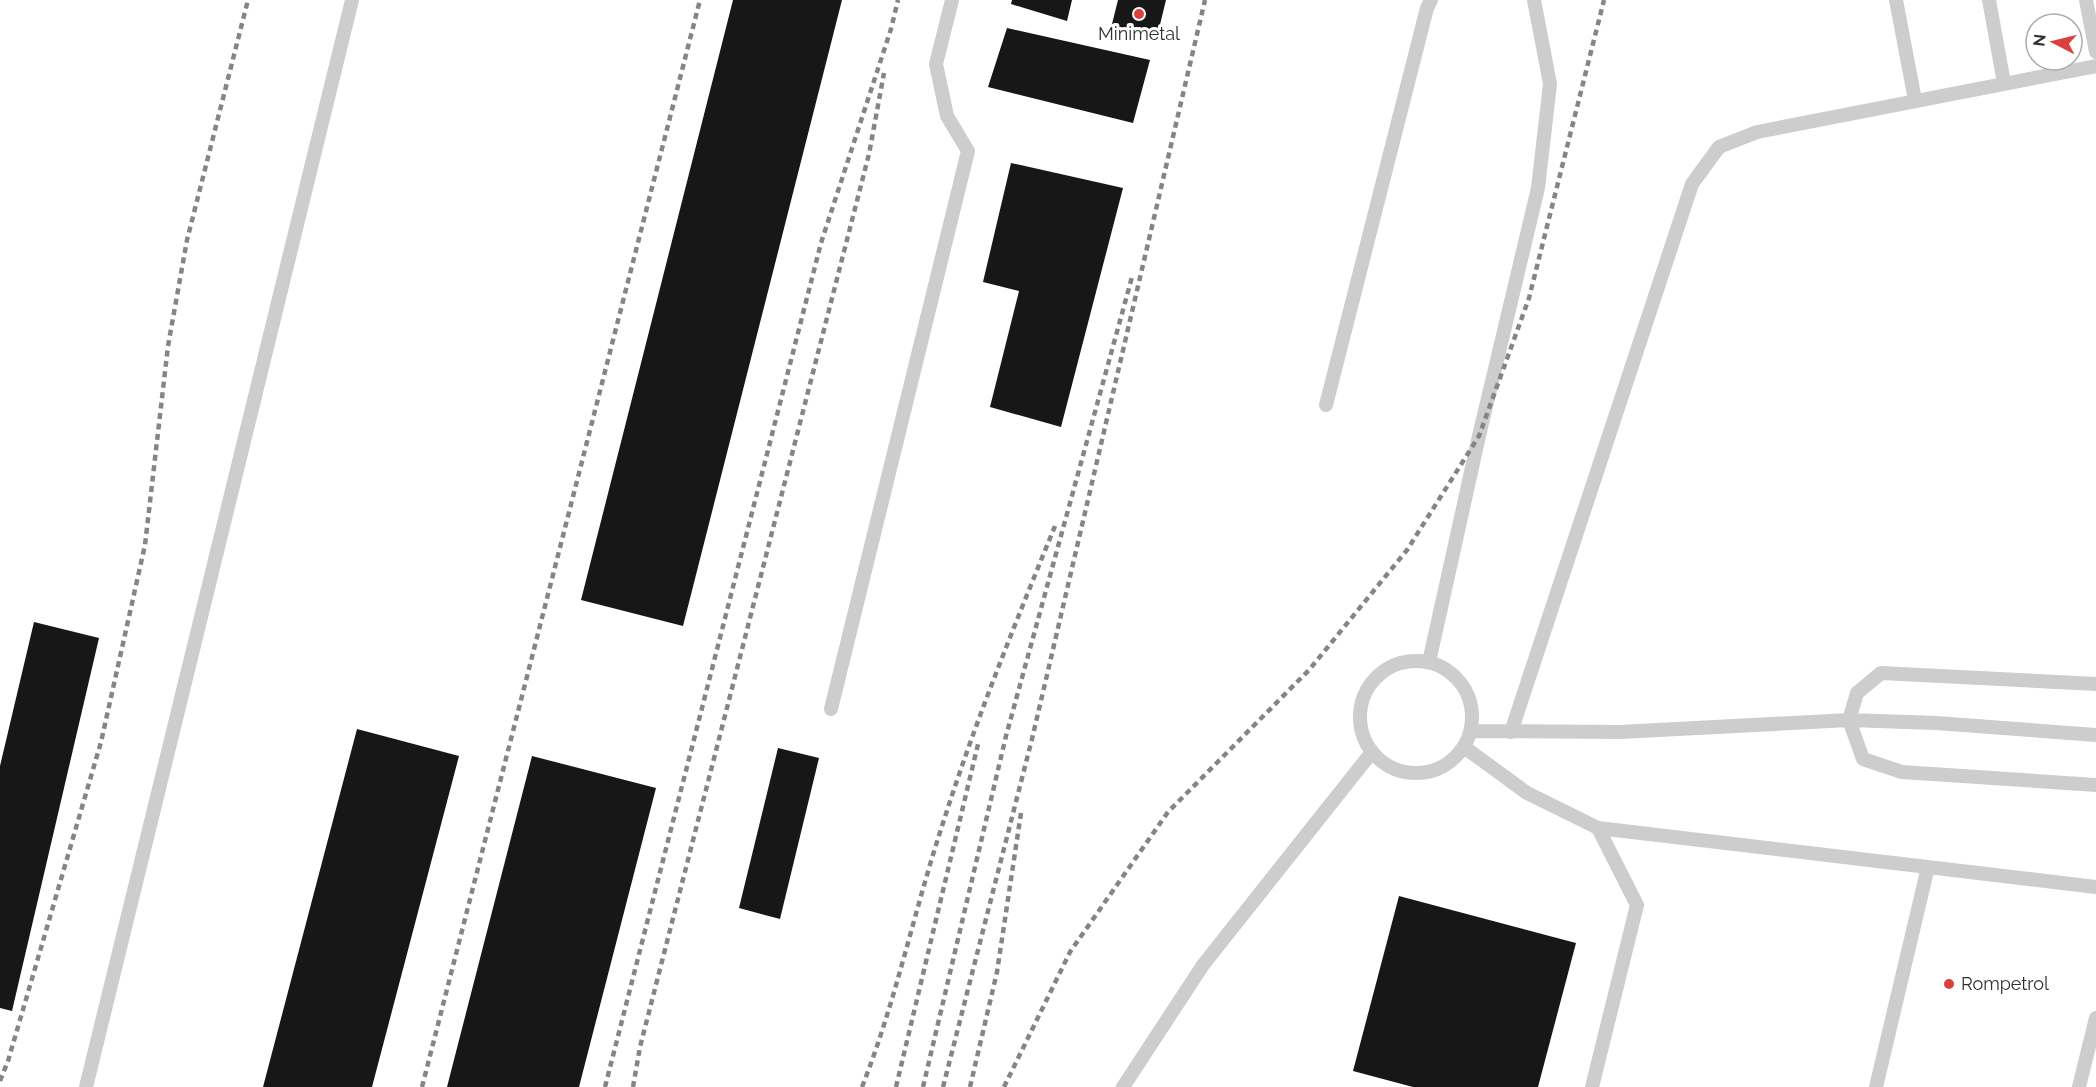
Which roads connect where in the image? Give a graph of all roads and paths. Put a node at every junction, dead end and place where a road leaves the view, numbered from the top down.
1 (352, 0) edge
2 (952, 0) edge
3 (1431, 0) edge
4 (1534, 0) edge
5 (1896, 0) edge
6 (1989, 0) edge
7 (2086, 0) edge
8 (2096, 52) edge
9 (2096, 66) edge
10 (2004, 84) junction
11 (1915, 100) junction
12 (1326, 405) dead end
13 (1429, 662) junction
14 (2096, 684) edge
15 (831, 709) dead end
16 (1849, 720) junction
17 (1470, 731) junction
18 (1512, 732) junction
19 (2096, 735) edge
20 (1464, 747) junction
21 (1372, 752) junction
22 (2096, 785) edge
23 (1598, 828) junction
24 (1928, 867) junction
25 (2096, 887) edge
26 (2096, 1018) edge
27 (2094, 1036) edge
28 (86, 1087) edge
29 (1123, 1087) edge
30 (1592, 1087) edge
31 (1876, 1087) edge
32 (2079, 1087) edge

1 - 28 lane
2 - 15 lane
3 - 12 lane
4 - 13 lane
5 - 11 lane
6 - 10 lane
7 - 8 lane
9 - 10 lane
10 - 11 lane
11 - 18 lane
13 - 17 lane
13 - 21 lane
14 - 16 lane
16 - 18 lane
16 - 19 lane
16 - 22 lane
17 - 18 lane
17 - 20 lane
20 - 21 lane
20 - 23 lane
21 - 29 lane
23 - 24 lane
23 - 30 lane
24 - 25 lane
24 - 31 lane
26 - 27 lane
27 - 32 lane

